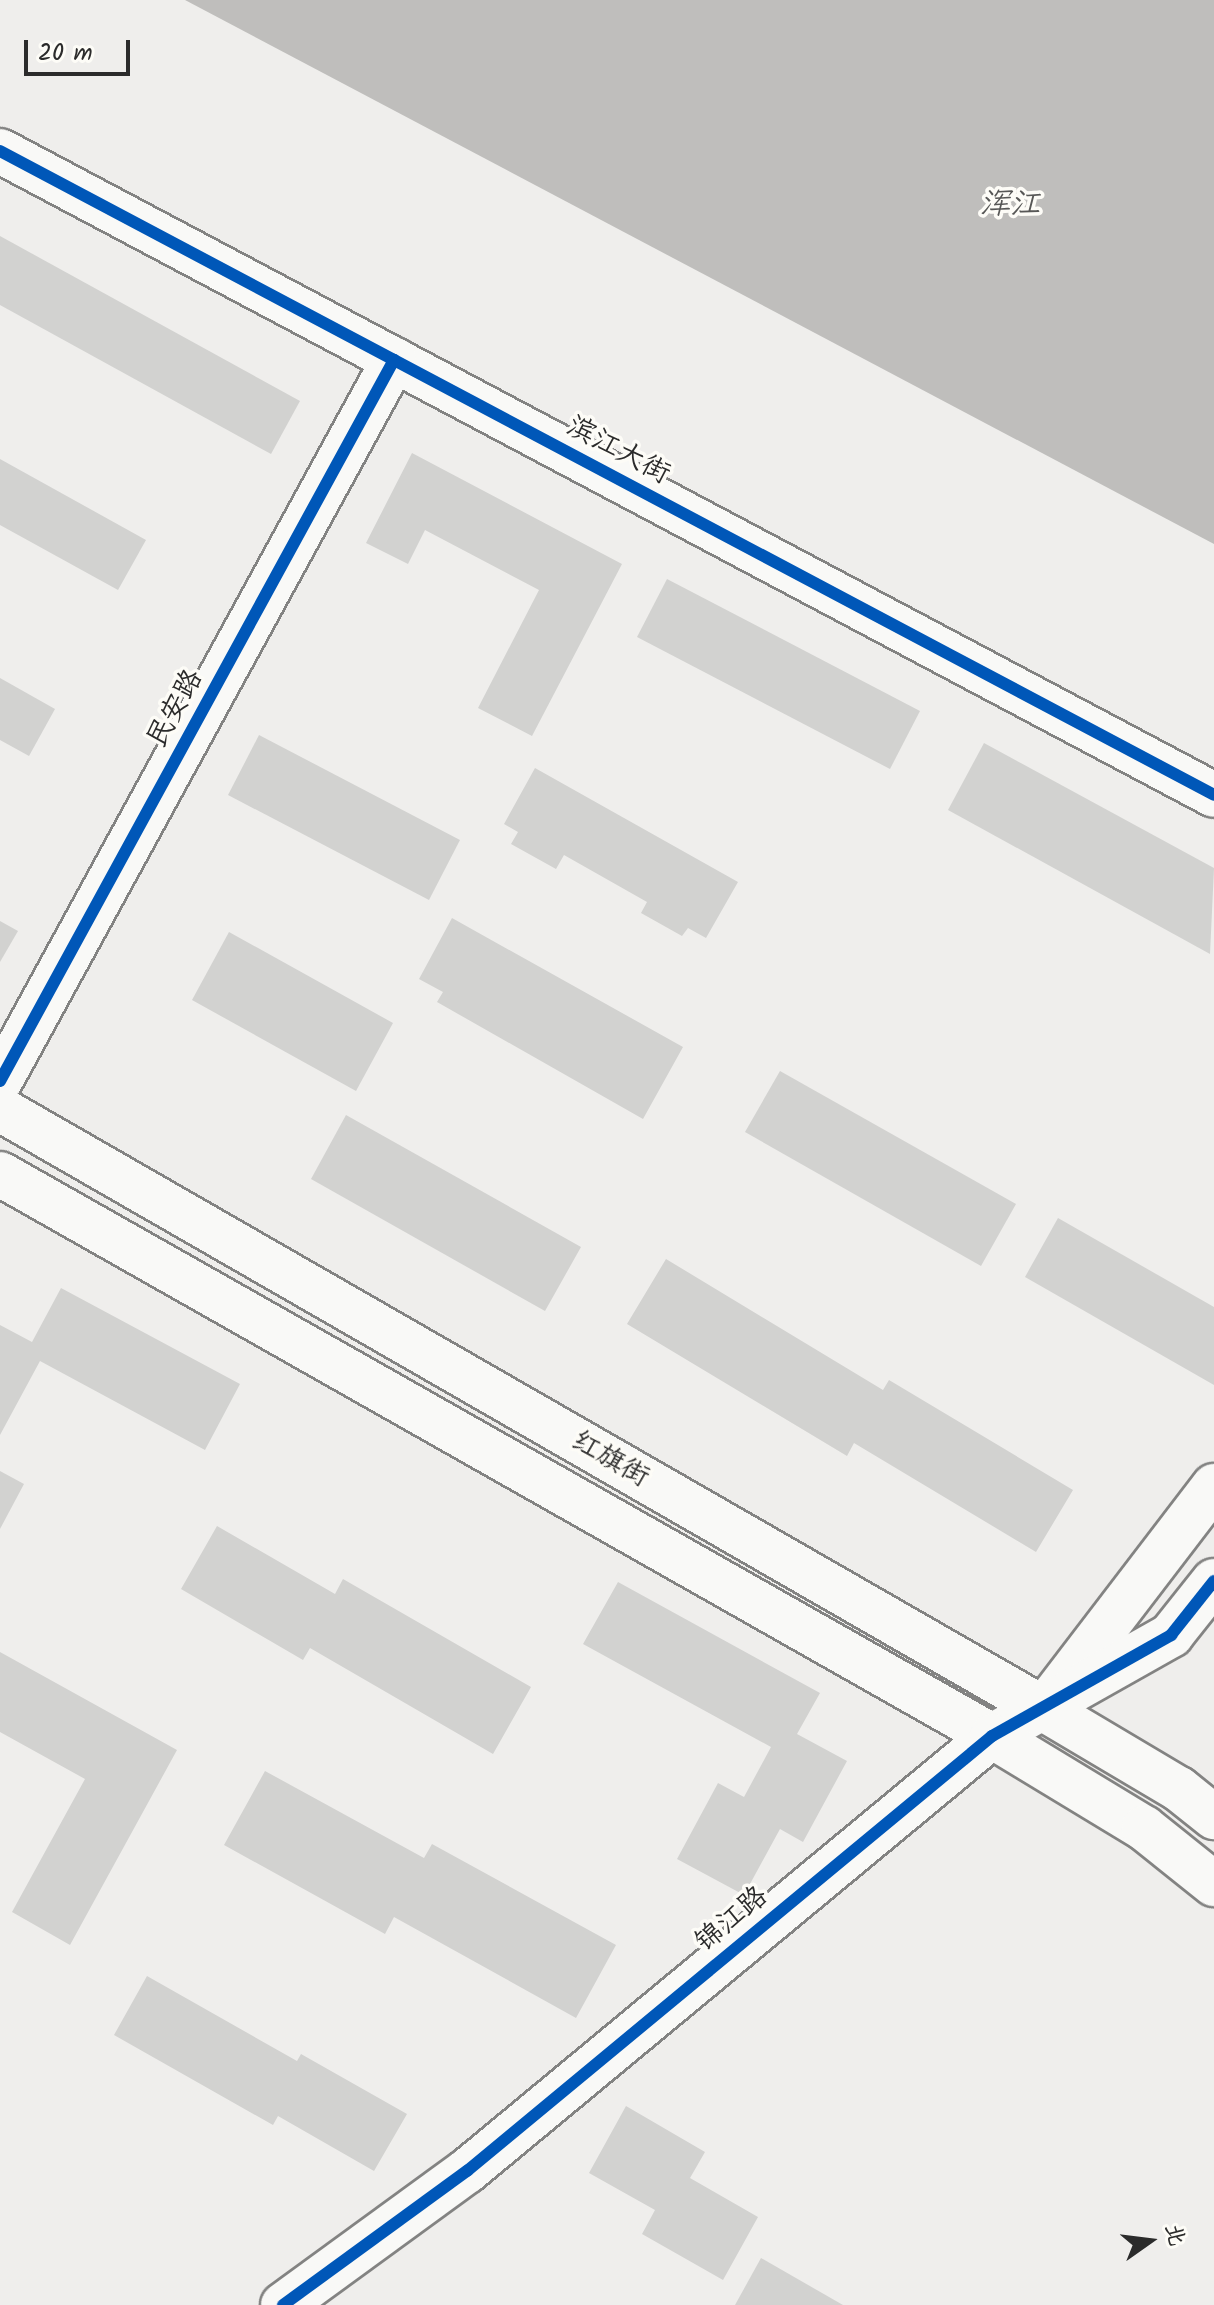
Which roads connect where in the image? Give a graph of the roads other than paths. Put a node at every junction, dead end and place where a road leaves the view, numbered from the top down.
1 (0, 151) edge
2 (394, 360) junction
3 (1214, 795) edge
4 (0, 1081) edge
5 (0, 1109) edge
6 (0, 1174) edge
7 (1214, 1486) edge
8 (1214, 1581) edge
9 (1044, 1709) junction
10 (992, 1736) junction
11 (1214, 1817) edge
12 (1214, 1884) edge
13 (283, 2305) edge

1 - 2 street, 滨江大街
2 - 3 street, 滨江大街
2 - 4 street, 民安路
5 - 9 street, 红旗街
6 - 10 street
7 - 9 street, 锦江路
8 - 9 street, 锦江路
9 - 10 street, 锦江路
9 - 11 street, 红旗街
10 - 12 street
10 - 13 street, 锦江路

